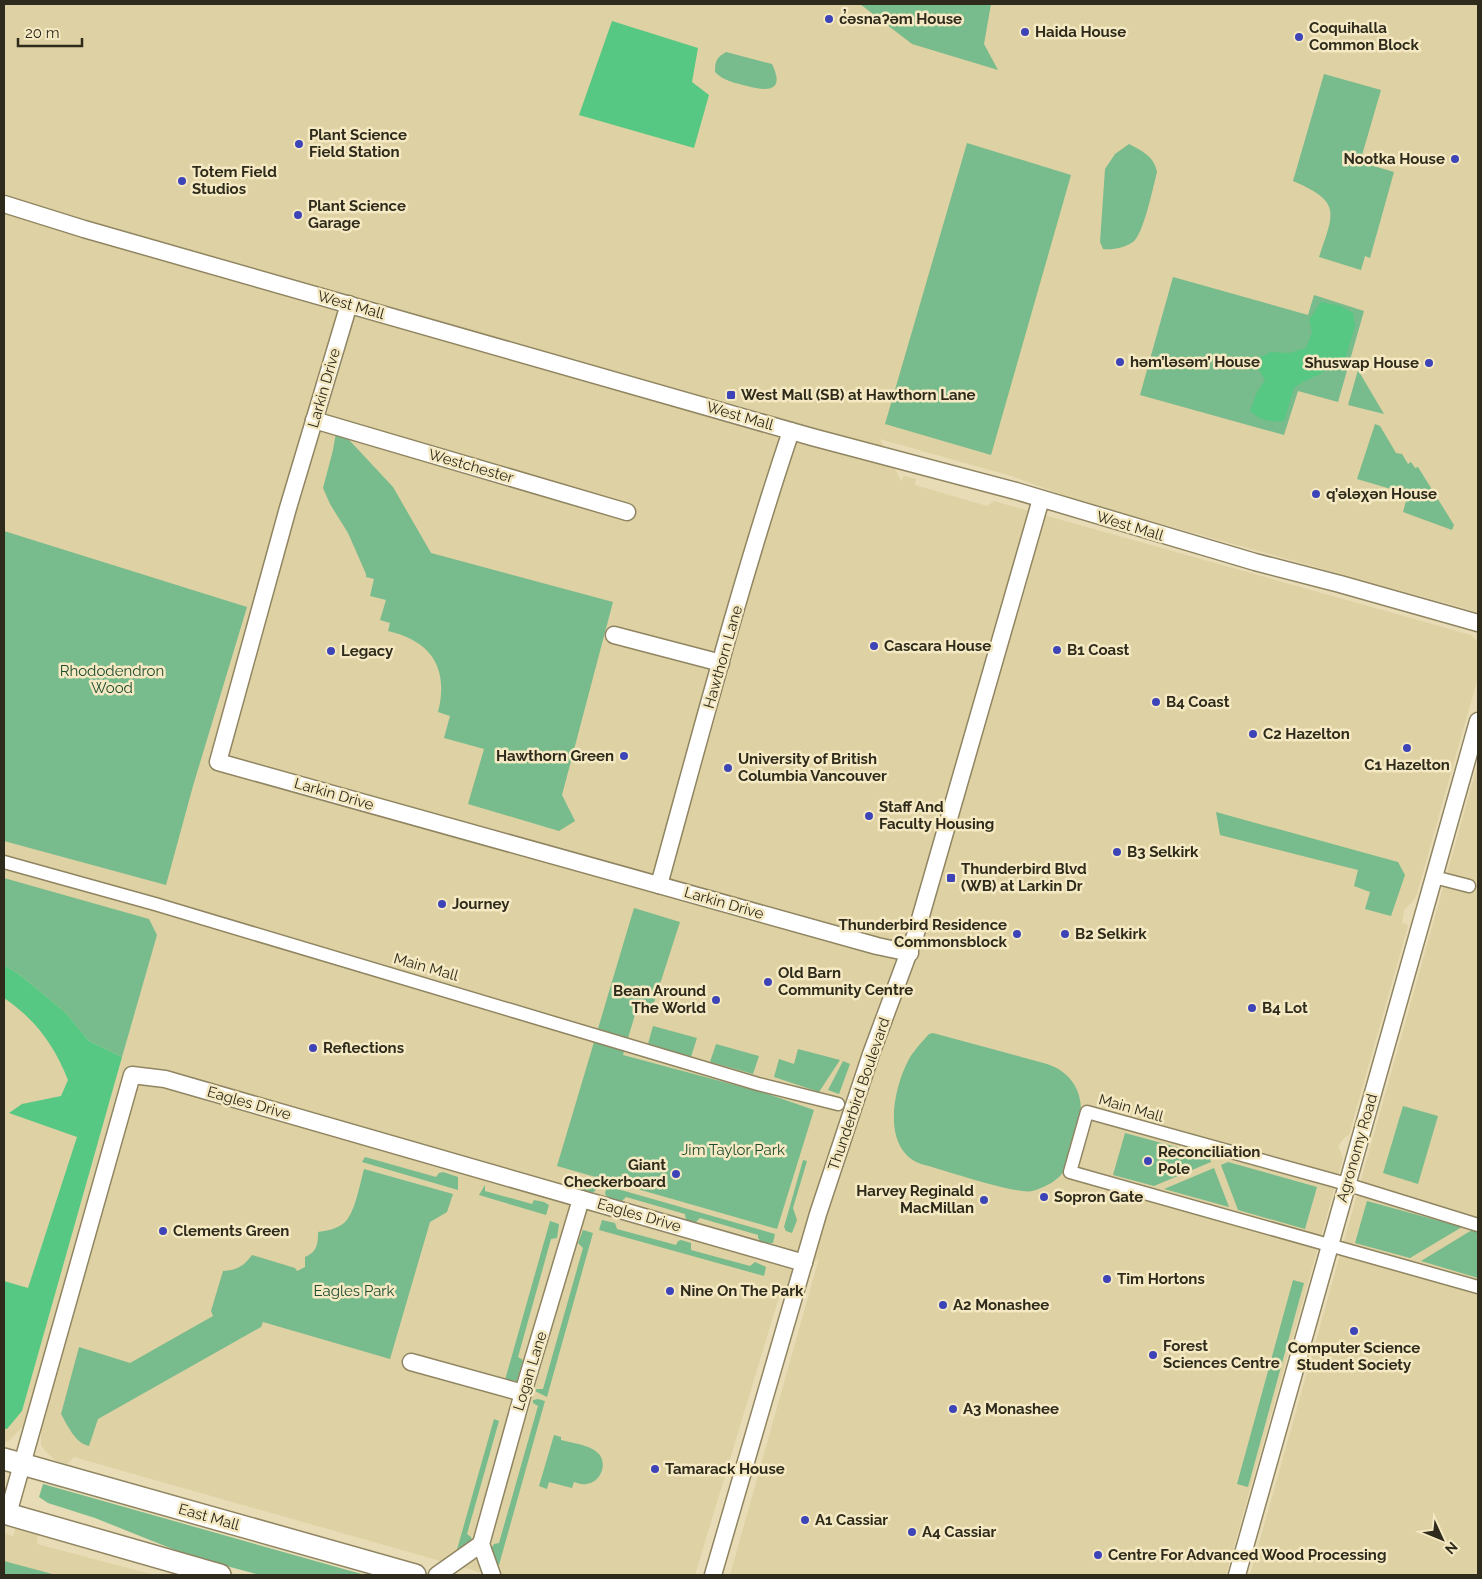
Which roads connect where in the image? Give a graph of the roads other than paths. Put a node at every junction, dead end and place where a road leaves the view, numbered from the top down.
1 (4, 204) edge
2 (349, 304) junction
3 (314, 420) junction
4 (791, 431) junction
5 (1041, 499) junction
6 (627, 512) dead end
7 (1478, 623) edge
8 (614, 635) dead end
9 (721, 663) junction
10 (1478, 721) edge
11 (4, 862) edge
12 (1434, 877) junction
13 (659, 885) junction
14 (1469, 886) dead end
15 (910, 953) junction
16 (838, 1104) dead end
17 (1347, 1184) junction
18 (582, 1199) junction
19 (1478, 1225) edge
20 (1330, 1245) junction
21 (804, 1263) junction
22 (1478, 1287) edge
23 (411, 1362) dead end
24 (523, 1393) junction
25 (13, 1462) edge
26 (6, 1514) edge
27 (481, 1544) junction
28 (220, 1575) edge
29 (415, 1575) edge
30 (437, 1575) edge
31 (492, 1575) edge
32 (713, 1575) edge
33 (1237, 1575) edge

1 - 2 street, West Mall
2 - 3 street, Larkin Drive
2 - 4 street, West Mall
3 - 6 street, Westchester
3 - 13 street, Larkin Drive
4 - 5 street, West Mall
4 - 9 street, Hawthorn Lane
5 - 7 street, West Mall
5 - 15 street, Thunderbird Boulevard
8 - 9 street
9 - 13 street, Hawthorn Lane
10 - 12 street, Agronomy Road
11 - 16 street, Main Mall
12 - 14 street
12 - 17 street, Agronomy Road
13 - 15 street, Larkin Drive
15 - 21 street, Thunderbird Boulevard
17 - 19 street, Main Mall
17 - 20 street, Agronomy Road
17 - 20 street, Main Mall
18 - 21 street, Eagles Drive
18 - 24 street, Logan Lane
18 - 25 street, Eagles Drive
20 - 22 street
20 - 33 street, Agronomy Road
21 - 32 street, Thunderbird Boulevard
23 - 24 street
24 - 27 street, Logan Lane
25 - 26 street, Eagles Drive
25 - 29 street, East Mall
26 - 28 street
27 - 30 street
27 - 31 street

